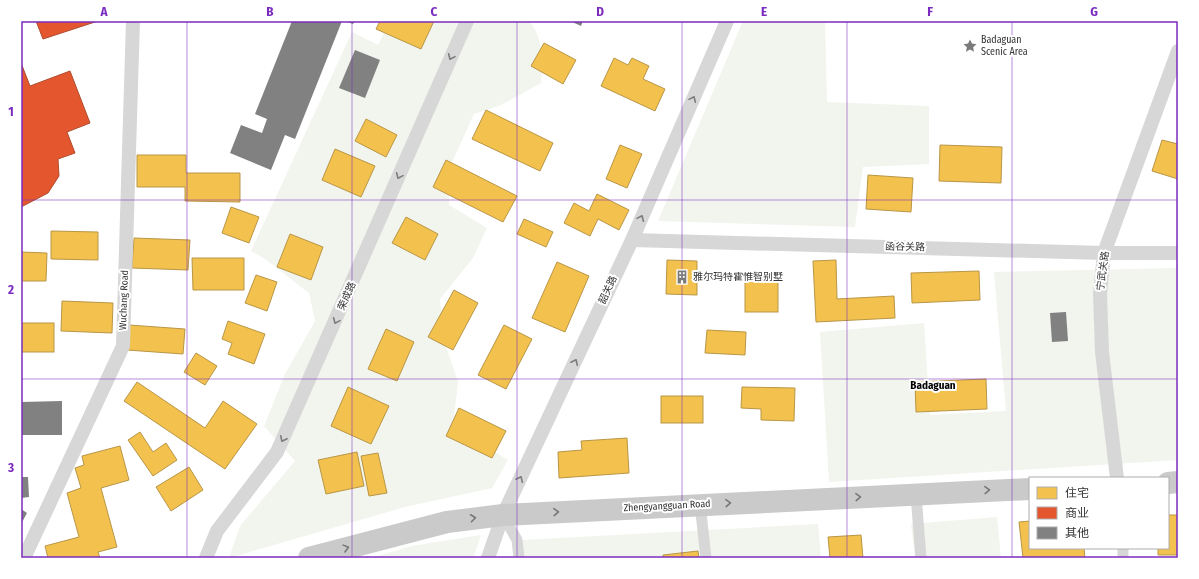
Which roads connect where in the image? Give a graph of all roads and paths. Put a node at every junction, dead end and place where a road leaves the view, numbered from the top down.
1 (133, 21) edge
2 (467, 21) edge
3 (728, 21) edge
4 (1178, 51) edge
5 (632, 240) junction
6 (1104, 253) junction
7 (1178, 253) edge
8 (1117, 477) edge
9 (1029, 488) edge
10 (916, 495) junction
11 (700, 504) junction
12 (503, 515) junction
13 (24, 558) edge
14 (206, 558) edge
15 (309, 558) edge
16 (488, 558) edge
17 (519, 558) edge
18 (706, 558) edge
19 (921, 558) edge

1 - 13 street, Wuchang Road
2 -> 14 street, 荣成路
5 -> 3 street, 韶关路
4 - 6 street, 宁武关路
5 - 6 street, 函谷关路
12 -> 5 street, 韶关路
6 - 7 street, 函谷关路
6 - 8 street, 宁武关路
10 -> 9 main road, Zhengyangguan Road
11 -> 10 main road, Zhengyangguan Road
10 - 19 street
12 -> 11 main road, Zhengyangguan Road
11 - 18 street
15 -> 12 main road, Zhengyangguan Road
12 - 16 street, 韶关路
12 - 17 street

